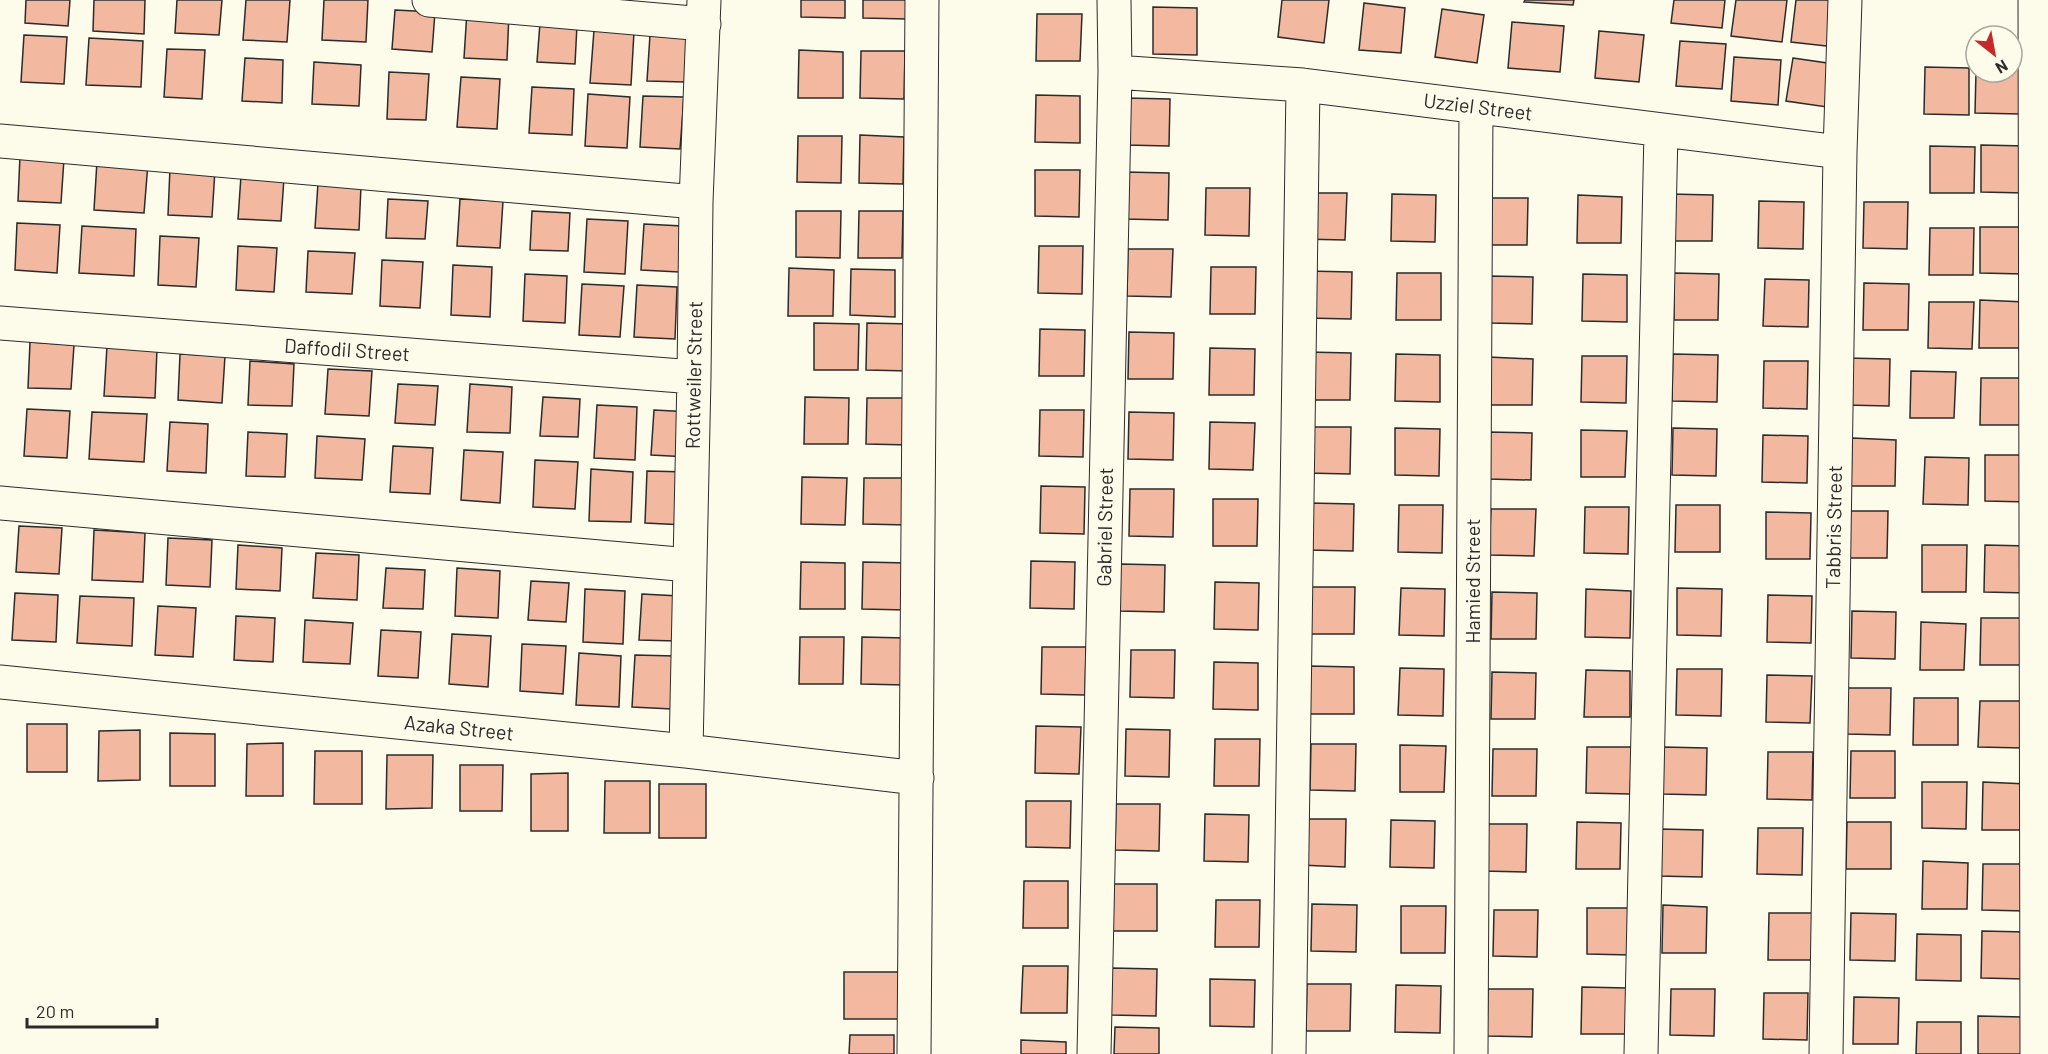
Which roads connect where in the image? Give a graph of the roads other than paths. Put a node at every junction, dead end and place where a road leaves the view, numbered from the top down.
1 (429, 0) edge
2 (922, 0) edge
3 (1114, 0) edge
4 (1845, 0) edge
5 (2035, 0) edge
6 (704, 12) edge
7 (1115, 72) junction
8 (1303, 85) junction
9 (1476, 108) junction
10 (1661, 130) junction
11 (0, 141) edge
12 (1840, 152) junction
13 (696, 202) junction
14 (0, 323) edge
15 (694, 377) junction
16 (0, 503) edge
17 (689, 566) junction
18 (0, 682) edge
19 (686, 751) junction
20 (917, 778) junction
21 (914, 1054) edge
22 (1094, 1054) edge
23 (1288, 1054) edge
24 (1471, 1054) edge
25 (1641, 1054) edge
26 (1826, 1054) edge
27 (2037, 1054) edge

1 - 6 street
2 - 20 street
3 - 7 street, Gabriel Street
4 - 12 street, Tabbris Street
5 - 27 street
6 - 13 street, Rottweiler Street
7 - 8 street, Uzziel Street
7 - 22 street, Gabriel Street
8 - 9 street, Uzziel Street
8 - 23 street
9 - 10 street, Uzziel Street
9 - 24 street, Hamied Street
10 - 12 street, Uzziel Street
10 - 25 street
11 - 13 street
12 - 26 street, Tabbris Street
13 - 15 street, Rottweiler Street
14 - 15 street, Daffodil Street
15 - 17 street, Rottweiler Street
16 - 17 street
17 - 19 street, Rottweiler Street
18 - 19 street, Azaka Street
19 - 20 street, Azaka Street
20 - 21 street

